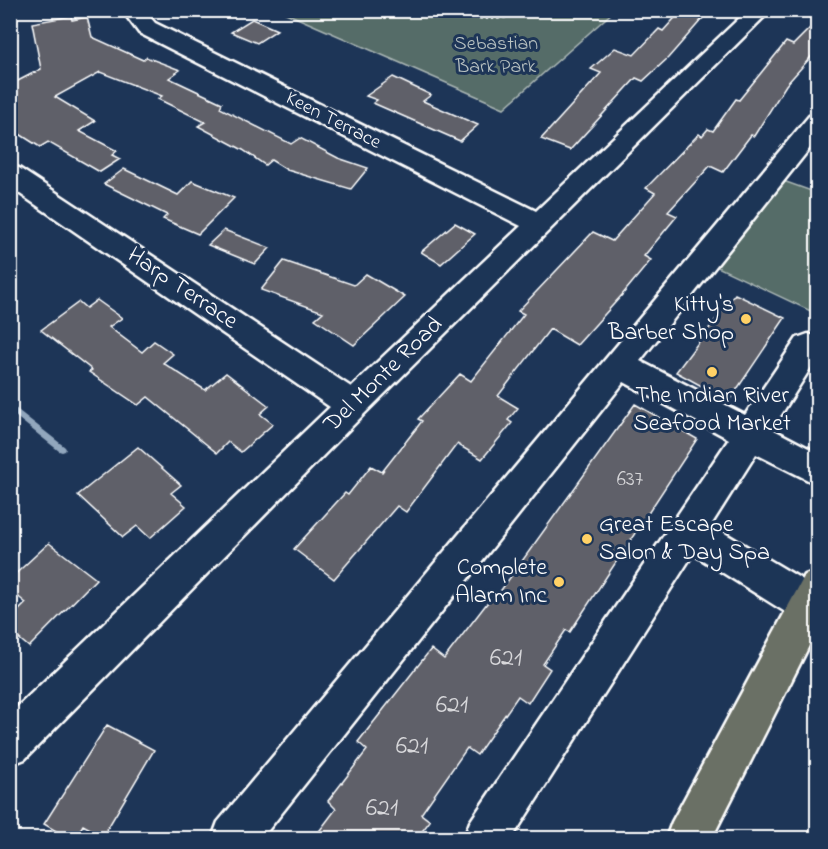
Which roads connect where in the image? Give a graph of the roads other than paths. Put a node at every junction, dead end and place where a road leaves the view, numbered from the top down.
1 (132, 10) edge
2 (761, 10) edge
3 (818, 121) edge
4 (806, 153) edge
5 (10, 174) edge
6 (539, 224) junction
7 (818, 350) edge
8 (620, 365) junction
9 (352, 405) junction
10 (752, 433) junction
11 (818, 470) edge
12 (688, 531) junction
13 (813, 597) edge
14 (10, 744) edge
15 (234, 838) edge
16 (486, 838) edge
17 (688, 838) edge

1 - 6 street, Keen Terrace
2 - 6 street, Del Monte Road
3 - 4 street
4 - 8 street
5 - 9 street, Harp Terrace
6 - 9 street, Del Monte Road
7 - 10 street
8 - 10 street
8 - 15 street
9 - 14 street, Del Monte Road
10 - 11 street
10 - 12 street
12 - 13 street
12 - 16 street
13 - 17 main road

